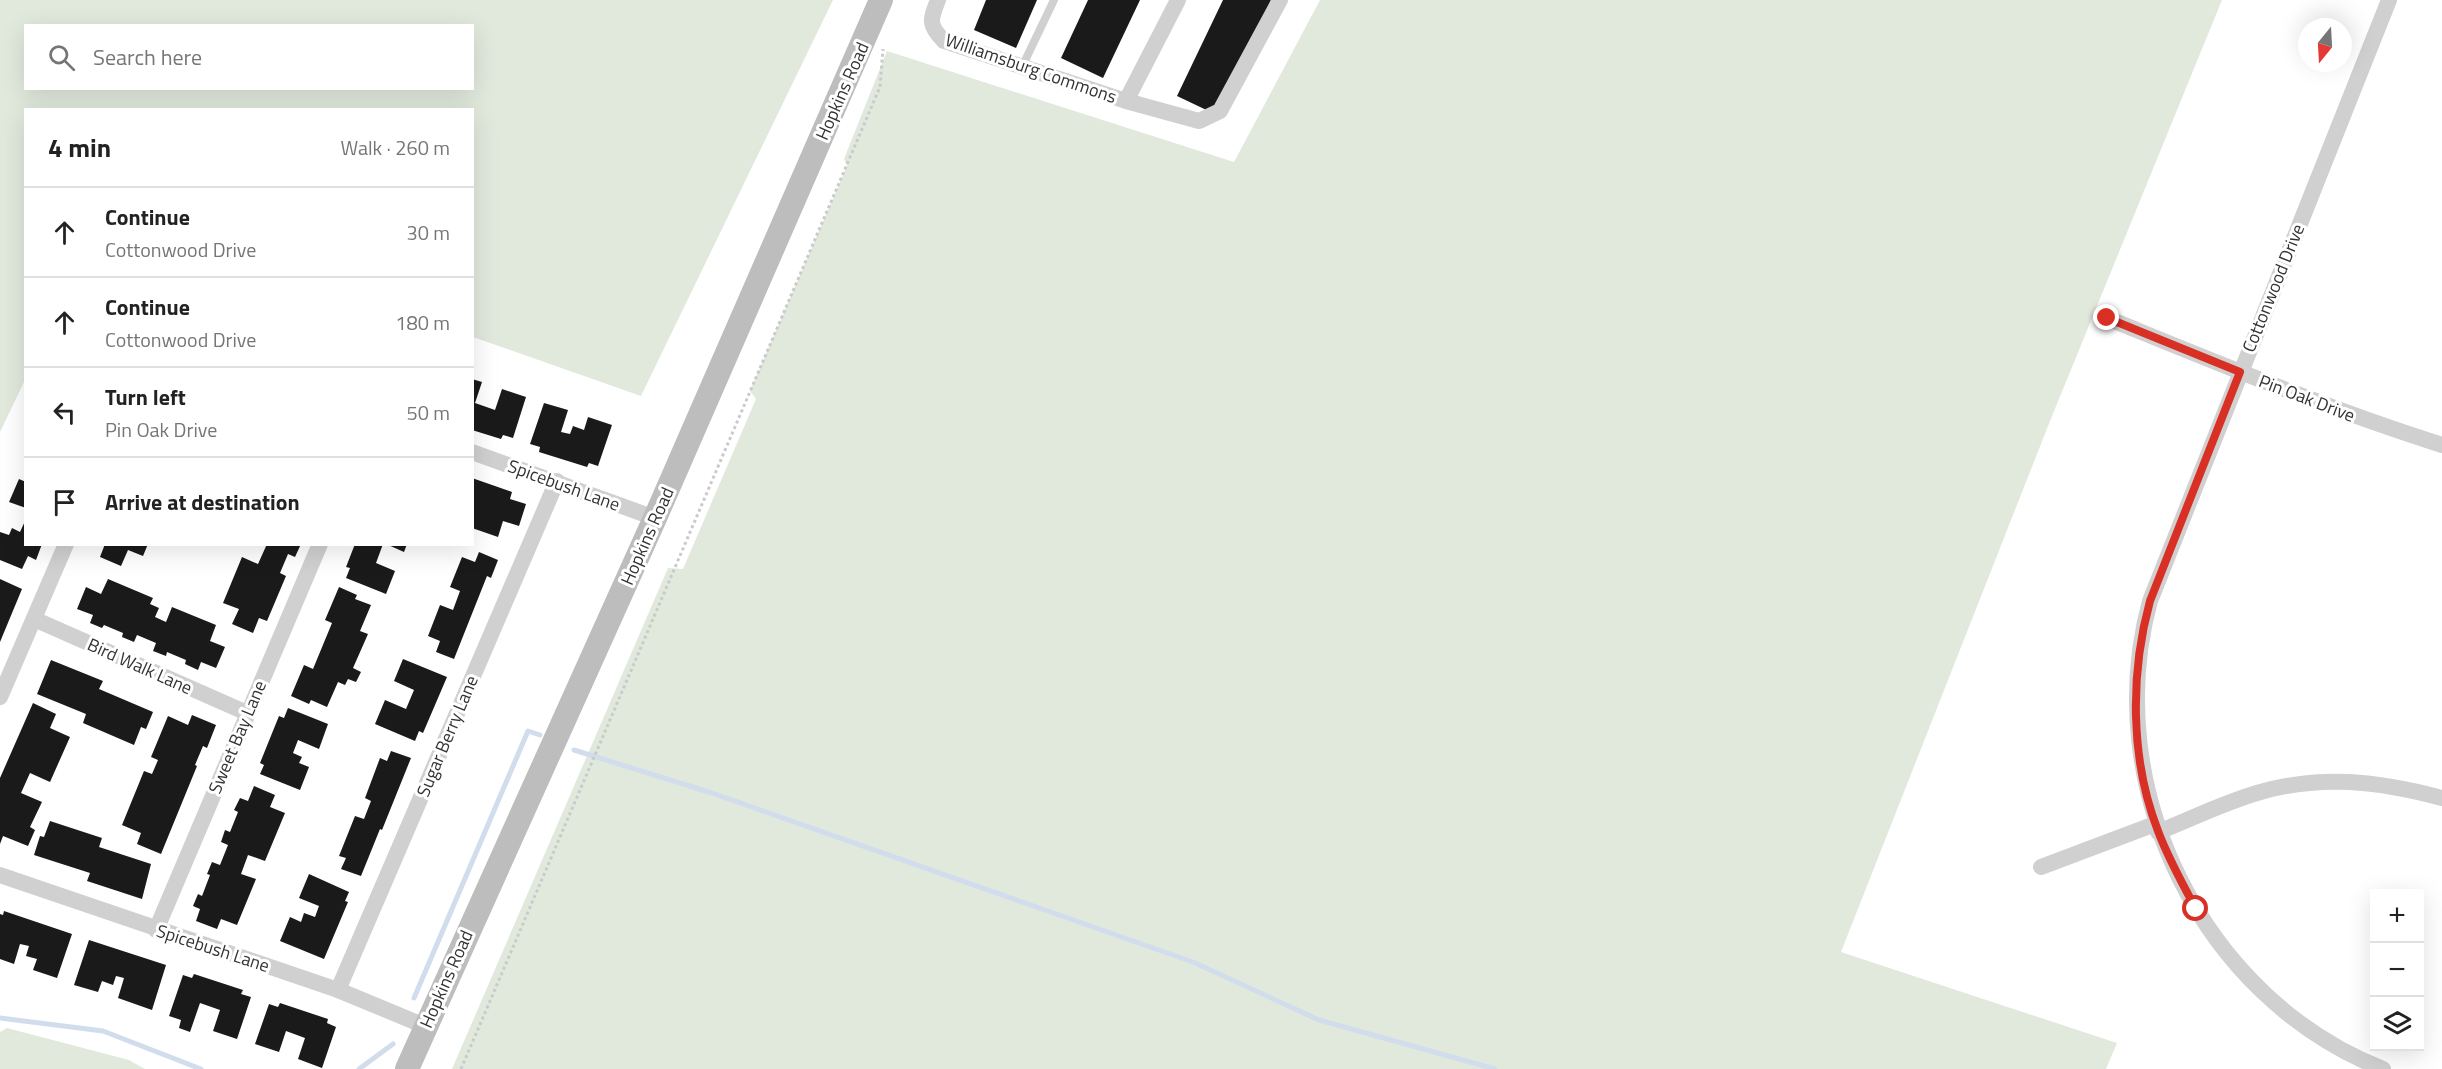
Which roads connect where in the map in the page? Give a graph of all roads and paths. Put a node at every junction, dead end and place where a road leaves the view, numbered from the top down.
1 (881, 0) edge
2 (938, 0) edge
3 (1054, 0) edge
4 (1178, 0) edge
5 (1280, 0) edge
6 (2389, 0) edge
7 (883, 48) dead end
8 (1022, 67) junction
9 (1126, 101) junction
10 (2107, 318) dead end
11 (2240, 372) junction
12 (2442, 445) edge
13 (474, 453) edge
14 (557, 481) junction
15 (655, 518) junction
16 (65, 546) edge
17 (319, 546) edge
18 (34, 619) junction
19 (0, 697) edge
20 (247, 713) junction
21 (2442, 798) edge
22 (2157, 828) junction
23 (2041, 867) dead end
24 (0, 875) edge
25 (156, 930) junction
26 (338, 990) junction
27 (425, 1026) junction
28 (407, 1069) edge
29 (461, 1069) edge
30 (2383, 1069) edge

1 - 15 street, Hopkins Road
2 - 8 street, Williamsburg Commons
3 - 8 lane
4 - 9 street, Williamsburg Commons
5 - 9 street, Williamsburg Commons
6 - 11 street, Cottonwood Drive
7 - 29 path
8 - 9 street, Williamsburg Commons
10 - 11 street, Pin Oak Drive
11 - 12 street, Pin Oak Drive
11 - 22 street, Cottonwood Drive
13 - 14 street, Spicebush Lane
14 - 15 street, Spicebush Lane
14 - 26 street, Sugar Berry Lane
15 - 27 street, Hopkins Road
16 - 18 street
17 - 20 street, Sweet Bay Lane
18 - 19 street
18 - 20 street, Bird Walk Lane
20 - 25 street, Sweet Bay Lane
21 - 22 street
22 - 23 street
22 - 30 street, Cottonwood Drive
24 - 25 street, Spicebush Lane
25 - 26 street, Spicebush Lane
26 - 27 street, Spicebush Lane
27 - 28 street, Hopkins Road

